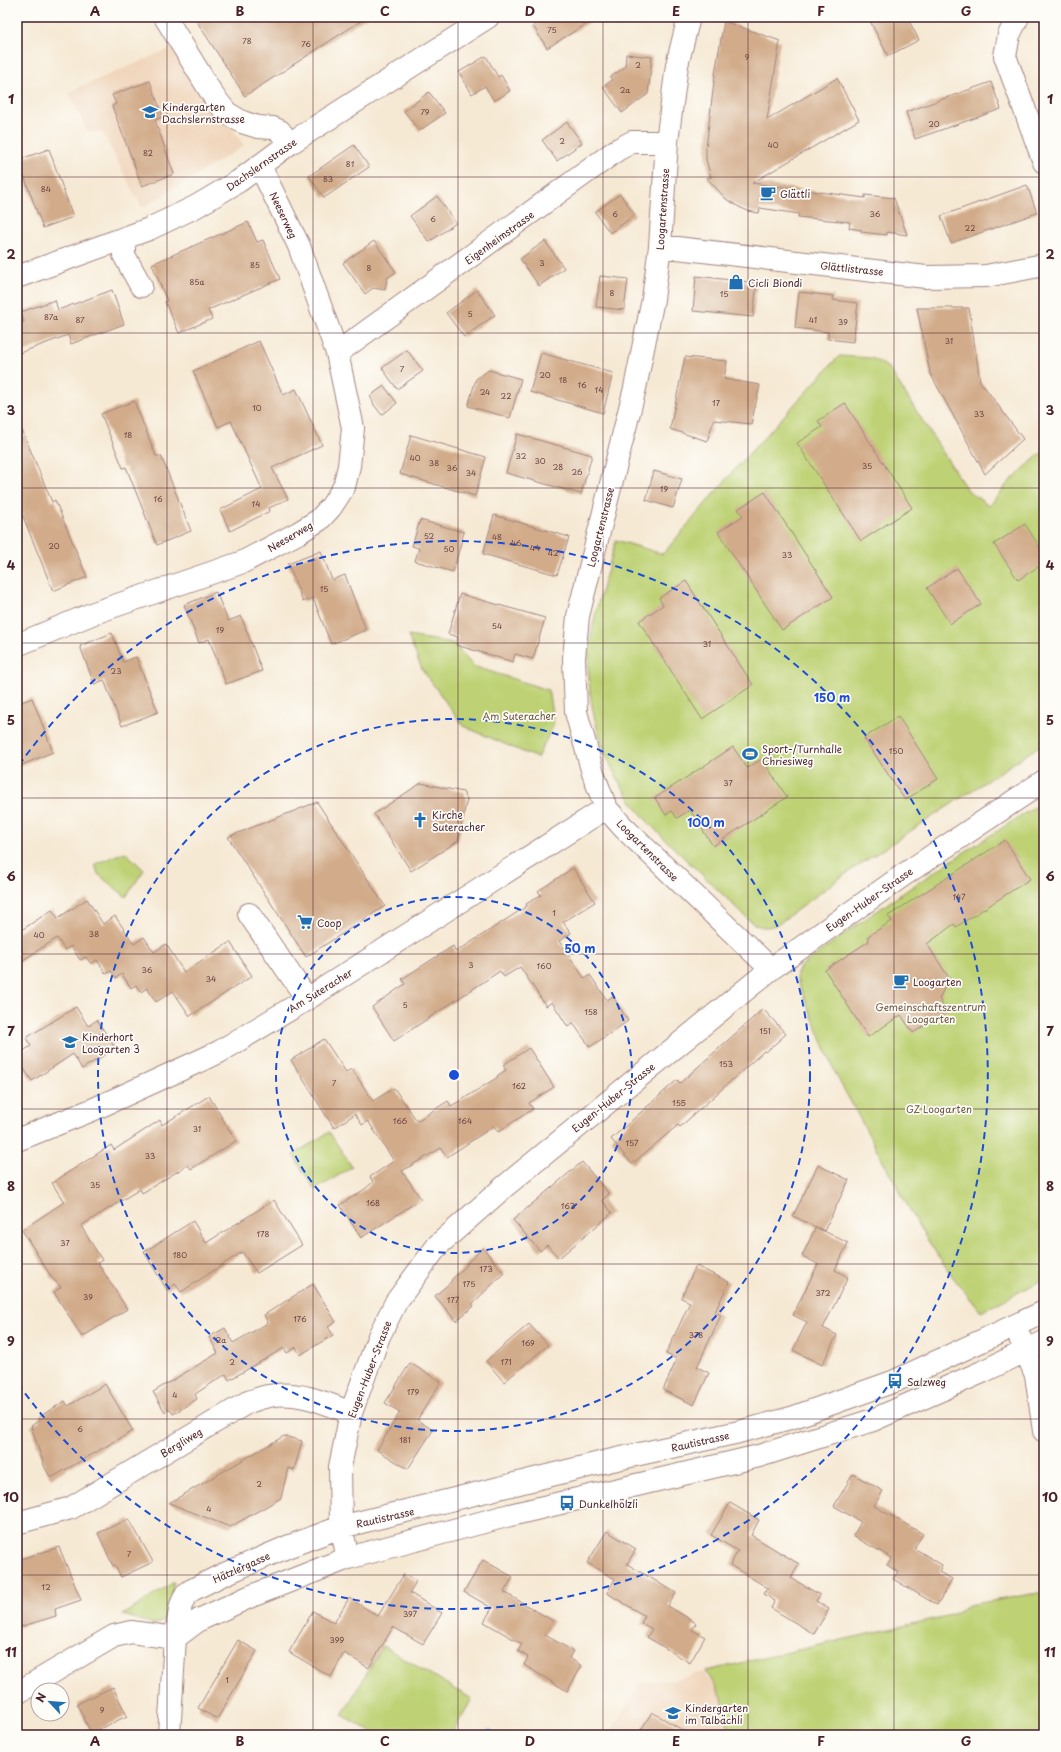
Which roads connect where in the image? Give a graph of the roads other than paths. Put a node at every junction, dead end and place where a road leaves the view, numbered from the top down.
1 (165, 17) edge
2 (488, 17) edge
3 (689, 17) edge
4 (1018, 17) edge
5 (666, 142) junction
6 (289, 144) junction
7 (1044, 162) edge
8 (260, 166) junction
9 (124, 238) junction
10 (660, 246) junction
11 (1044, 265) edge
12 (17, 278) edge
13 (141, 286) dead end
14 (337, 353) junction
15 (17, 645) edge
16 (1044, 781) edge
17 (606, 808) junction
18 (249, 914) dead end
19 (771, 969) junction
20 (307, 999) junction
21 (17, 1140) edge
22 (1044, 1312) edge
23 (1013, 1326) junction
24 (1035, 1346) edge
25 (350, 1413) junction
26 (1044, 1431) edge
27 (17, 1523) edge
28 (341, 1527) junction
29 (348, 1558) junction
30 (174, 1638) junction
31 (17, 1692) edge
32 (169, 1735) edge

1 - 6 street
2 - 6 street, Dachslernstrasse
3 - 5 street, Loogartenstrasse
4 - 7 street
5 - 10 street, Loogartenstrasse
5 - 14 street, Eigenheimstrasse
6 - 8 street, Dachslernstrasse
8 - 9 street, Dachslernstrasse
8 - 14 street, Neeserweg
9 - 12 street, Dachslernstrasse
9 - 13 street
10 - 11 street, Glättlistrasse
10 - 17 street, Loogartenstrasse
14 - 15 street, Neeserweg
16 - 19 street, Eugen-Huber-Strasse
17 - 19 street, Loogartenstrasse
17 - 20 street, Am Suteracher
18 - 20 street
19 - 25 street, Eugen-Huber-Strasse
20 - 21 street, Am Suteracher
22 - 23 street, Rautistrasse
23 - 24 street
23 - 28 street, Rautistrasse
24 - 26 street
24 - 29 street
25 - 27 street, Bergliweg
25 - 28 street, Eugen-Huber-Strasse
28 - 29 street, Eugen-Huber-Strasse
28 - 30 street, Hätzlergasse
29 - 30 street
30 - 31 street
30 - 32 street, Hätzlergasse

